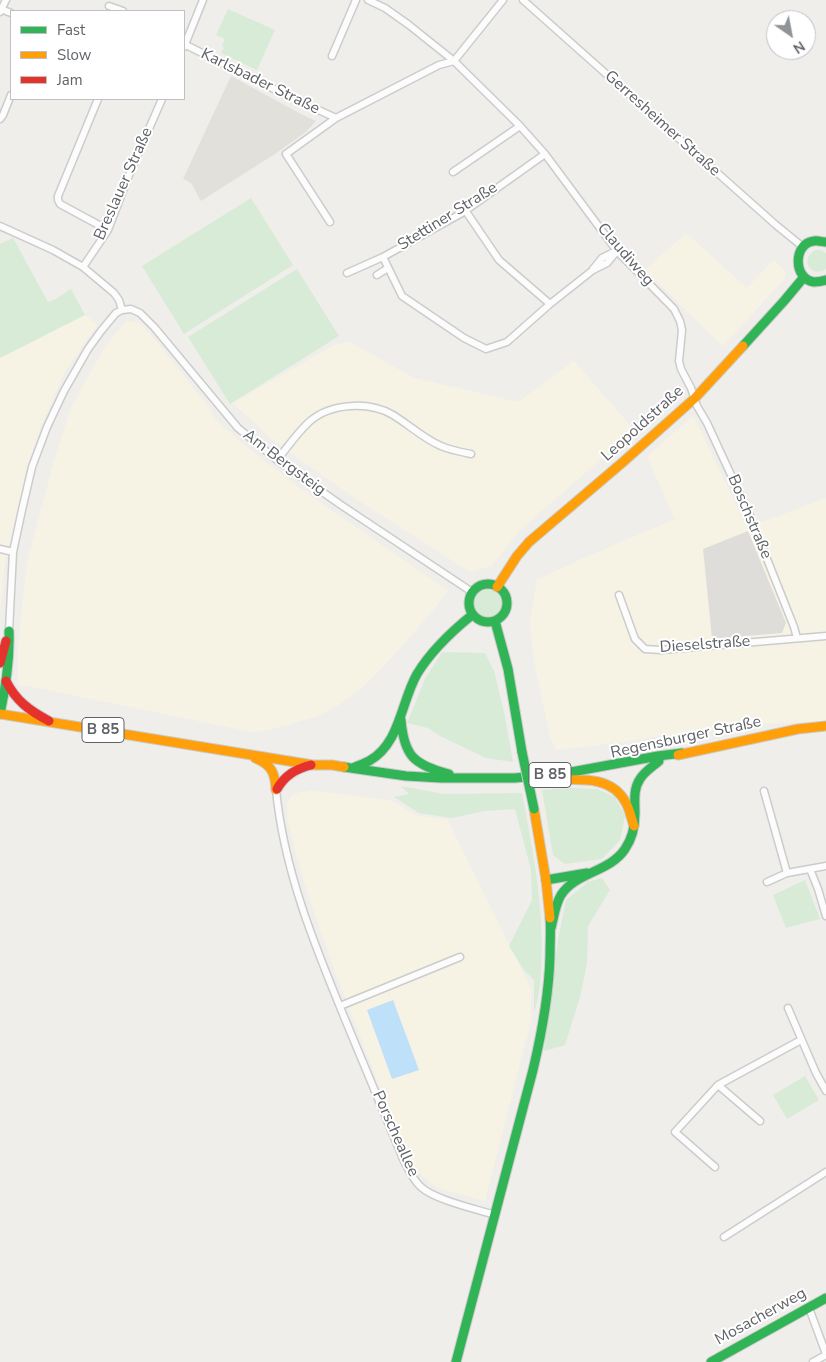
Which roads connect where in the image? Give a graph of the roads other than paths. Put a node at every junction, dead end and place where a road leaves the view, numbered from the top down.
1 (6, 0) edge
2 (203, 0) edge
3 (356, 0) edge
4 (368, 0) edge
5 (503, 0) edge
6 (523, 0) edge
7 (109, 6) dead end
8 (1, 10) edge
9 (120, 10) edge
10 (185, 44) edge
11 (185, 46) edge
12 (332, 56) dead end
13 (454, 61) junction
14 (10, 98) edge
15 (98, 100) edge
16 (162, 100) edge
17 (0, 118) edge
18 (336, 118) junction
19 (520, 126) junction
20 (545, 154) junction
21 (452, 172) dead end
22 (465, 210) junction
23 (330, 222) dead end
24 (0, 226) edge
25 (108, 230) junction
26 (826, 242) edge
27 (803, 247) junction
28 (617, 251) junction
29 (383, 257) junction
30 (83, 267) junction
31 (388, 268) junction
32 (347, 273) dead end
33 (377, 275) dead end
34 (804, 277) junction
35 (826, 280) edge
36 (550, 304) junction
37 (122, 310) junction
38 (694, 398) junction
39 (471, 454) dead end
40 (277, 460) junction
41 (0, 550) edge
42 (13, 552) junction
43 (497, 587) junction
44 (472, 592) junction
45 (619, 595) dead end
46 (472, 615) junction
47 (495, 621) junction
48 (9, 631) junction
49 (826, 636) edge
50 (797, 638) junction
51 (0, 663) edge
52 (6, 681) junction
53 (401, 712) junction
54 (0, 714) edge
55 (52, 722) junction
56 (826, 726) edge
57 (244, 753) junction
58 (682, 753) junction
59 (660, 761) junction
60 (315, 765) junction
61 (352, 768) junction
62 (476, 779) junction
63 (552, 780) junction
64 (276, 790) junction
65 (764, 791) dead end
66 (634, 826) junction
67 (826, 866) edge
68 (810, 869) junction
69 (594, 872) junction
70 (787, 873) junction
71 (546, 880) junction
72 (767, 882) dead end
73 (826, 916) edge
74 (551, 928) junction
75 (460, 957) dead end
76 (340, 1006) junction
77 (788, 1008) dead end
78 (801, 1040) junction
79 (718, 1085) junction
80 (826, 1091) edge
81 (760, 1121) dead end
82 (715, 1168) dead end
83 (826, 1172) edge
84 (495, 1215) junction
85 (724, 1237) dead end
86 (826, 1298) edge
87 (809, 1308) junction
88 (826, 1354) edge
89 (456, 1362) edge
90 (711, 1362) edge
91 (813, 1362) edge

1 - 8 street
2 - 10 street
3 - 12 street
4 - 13 street, Claudiweg
5 - 13 street
6 - 27 street, Gerresheimer Straße
7 - 9 street
11 - 18 street, Karlsbader Straße
13 - 18 street
13 - 19 street, Claudiweg
14 - 17 street
15 - 25 street
16 - 25 street, Breslauer Straße
18 - 23 street
19 - 20 street, Claudiweg
19 - 21 street
20 - 22 street, Stettiner Straße
20 - 28 street, Claudiweg
22 - 29 street, Stettiner Straße
22 - 36 street
24 - 30 street
25 - 30 street, Breslauer Straße
26 - 27 main road
27 - 34 main road
28 - 36 street
28 - 38 street, Claudiweg
29 - 31 street
29 - 32 street, Stettiner Straße
30 - 37 street
31 - 33 street
31 - 36 street
34 - 35 main road
34 - 38 main road, Leopoldstraße
37 - 40 street, Am Bergsteig
37 - 42 street
38 - 43 main road, Leopoldstraße
38 - 50 street, Boschstraße
39 - 40 street
40 - 44 street, Am Bergsteig
41 - 42 street
42 - 48 street
43 - 44 main road
43 - 47 main road
44 - 46 main road
45 - 50 street, Dieselstraße
46 - 47 main road
46 - 53 main road
47 - 71 main road, bridge
48 - 51 main road
48 - 52 main road
49 - 50 street, Dieselstraße
52 - 54 main road
52 - 55 main road
53 - 61 main road
53 - 62 main road
54 - 55 main road, B 85
55 - 57 main road, B 85
56 - 58 main road, Regensburger Straße / B 85
57 - 60 main road, B 85
57 - 64 main road
58 - 59 main road, Regensburger Straße / B 85
58 - 62 main road, B 85
59 - 63 main road, Regensburger Straße / B 85
59 - 66 main road
60 - 61 main road, B 85
60 - 63 main road, B 85
60 - 64 main road
61 - 62 main road, B 85
63 - 66 main road
64 - 76 street, Porscheallee
65 - 70 street
66 - 69 main road
67 - 68 street
68 - 70 street
68 - 73 street
69 - 71 main road
69 - 74 main road
70 - 72 street
71 - 74 main road
74 - 84 main road
75 - 76 street
76 - 84 street, Porscheallee
77 - 78 street
78 - 79 street
78 - 80 street
79 - 81 street
79 - 82 street
83 - 85 street
84 - 89 main road
86 - 87 main road, Mosacherweg
87 - 88 street
87 - 90 main road, Mosacherweg
88 - 91 street

